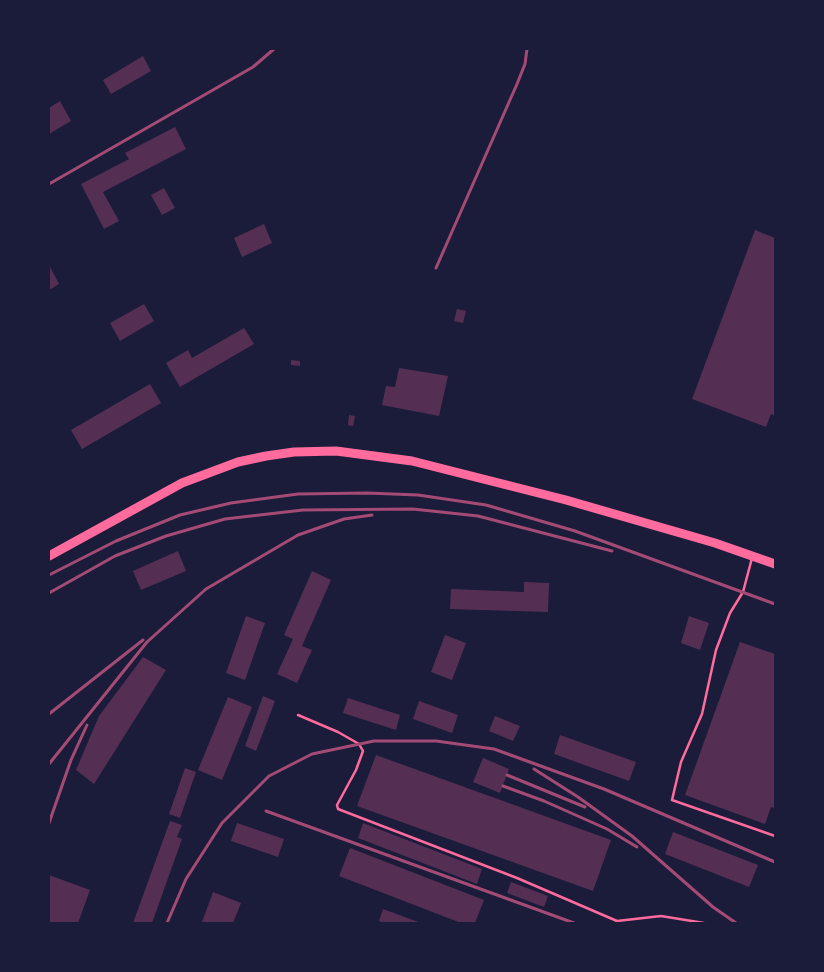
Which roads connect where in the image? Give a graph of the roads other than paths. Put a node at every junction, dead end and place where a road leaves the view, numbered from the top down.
1 (49, 556) edge
2 (752, 556) junction
3 (775, 564) edge
4 (298, 715) dead end
5 (775, 836) edge
6 (617, 922) edge
7 (704, 923) edge

1 - 2 main road
2 - 3 main road
2 - 5 lane
4 - 6 lane
6 - 7 lane

